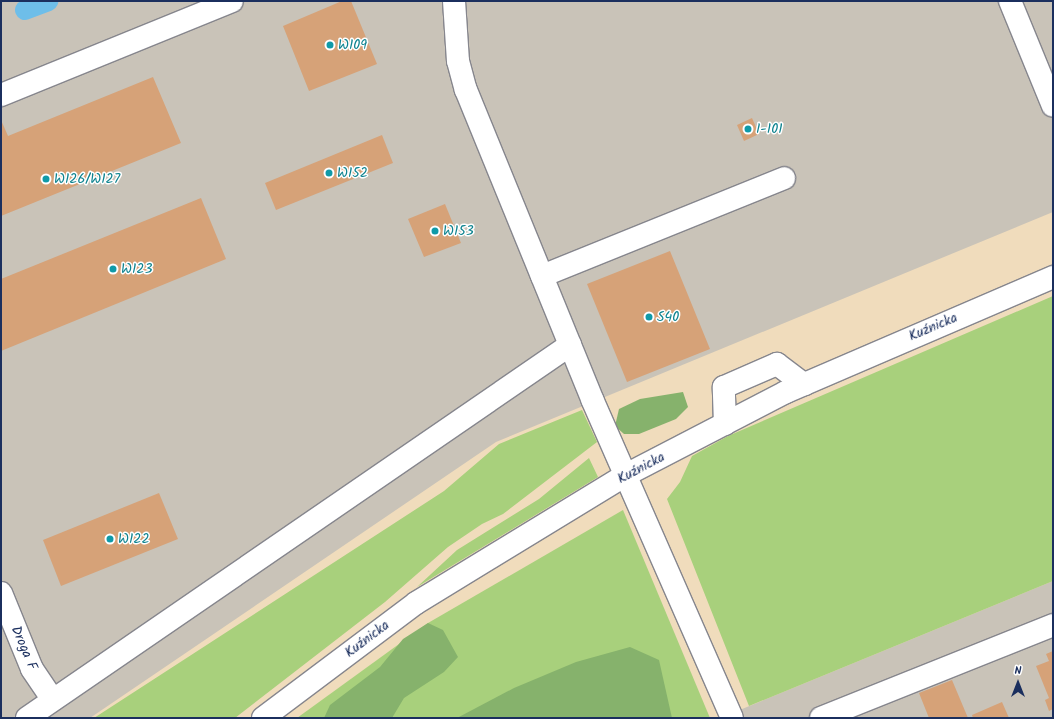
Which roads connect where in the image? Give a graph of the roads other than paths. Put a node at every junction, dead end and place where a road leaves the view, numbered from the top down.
1 (232, 1) edge
2 (454, 1) edge
3 (1010, 1) edge
4 (1, 95) edge
5 (1053, 106) edge
6 (784, 178) dead end
7 (542, 276) junction
8 (1053, 277) edge
9 (570, 345) junction
10 (804, 384) junction
11 (725, 424) junction
12 (626, 475) junction
13 (1, 592) edge
14 (1053, 625) edge
15 (53, 700) junction
16 (842, 710) junction
17 (27, 718) edge
18 (263, 718) edge
19 (732, 718) edge
20 (821, 718) edge
21 (869, 718) edge

1 - 4 street
2 - 7 street
3 - 5 street
6 - 7 street
7 - 9 street
8 - 10 street, Kuźnicka
9 - 12 street
9 - 15 street
10 - 11 street, Kuźnicka
10 - 11 street
11 - 12 street, Kuźnicka
12 - 18 street, Kuźnicka
12 - 19 street
13 - 15 street, Droga F
14 - 16 street
15 - 17 street
16 - 20 street
16 - 21 street

